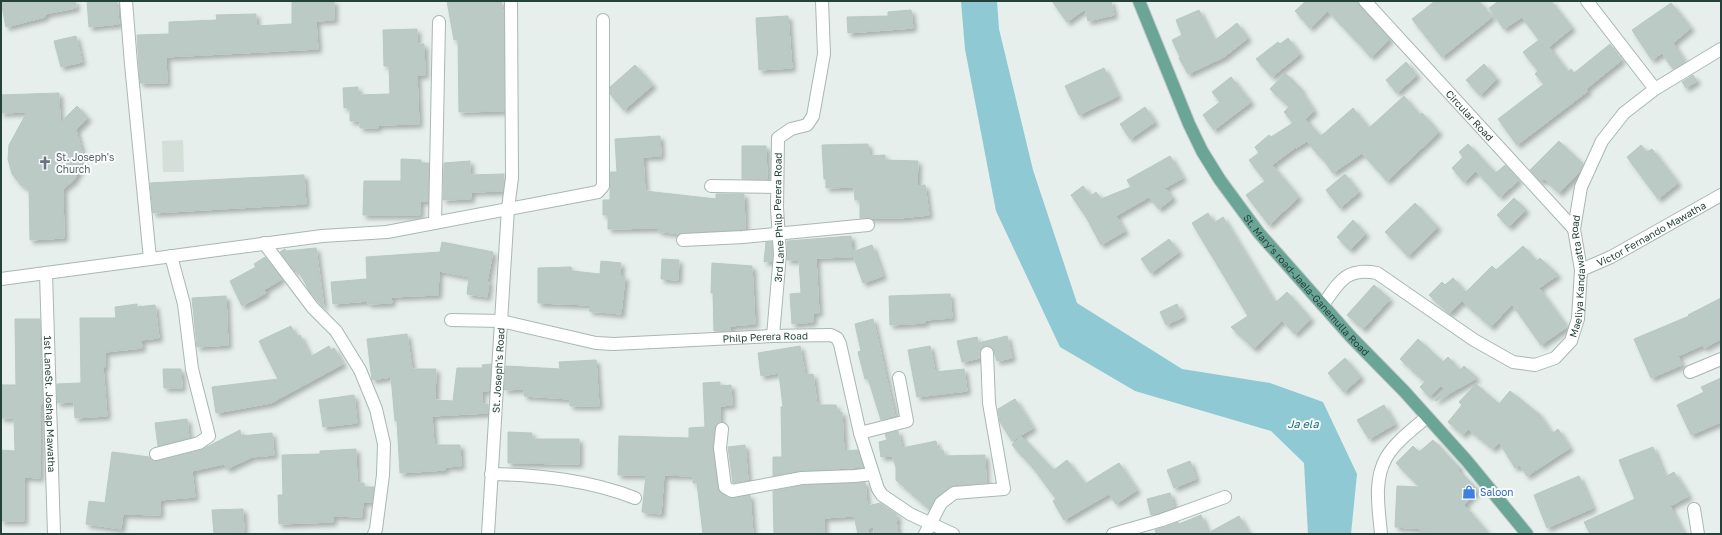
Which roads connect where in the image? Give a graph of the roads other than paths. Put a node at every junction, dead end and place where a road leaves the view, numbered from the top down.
1 (126, 1) edge
2 (511, 1) edge
3 (822, 1) edge
4 (1139, 1) edge
5 (1365, 1) edge
6 (1587, 1) edge
7 (603, 20) dead end
8 (439, 22) dead end
9 (1721, 49) edge
10 (1655, 88) junction
11 (711, 186) dead end
12 (777, 187) junction
13 (1721, 195) edge
14 (508, 208) junction
15 (435, 223) junction
16 (868, 225) dead end
17 (1574, 229) junction
18 (779, 234) junction
19 (683, 240) dead end
20 (264, 243) junction
21 (171, 256) junction
22 (150, 259) junction
23 (1581, 270) junction
24 (46, 273) junction
25 (1, 279) edge
26 (1323, 305) junction
27 (451, 320) dead end
28 (501, 321) junction
29 (773, 336) junction
30 (987, 353) dead end
31 (1721, 358) edge
32 (1690, 372) dead end
33 (899, 378) dead end
34 (1427, 417) junction
35 (722, 429) dead end
36 (860, 433) junction
37 (156, 454) dead end
38 (491, 474) junction
39 (872, 474) junction
40 (1225, 497) dead end
41 (635, 498) dead end
42 (1694, 510) dead end
43 (929, 529) edge
44 (54, 534) edge
45 (374, 534) edge
46 (488, 534) edge
47 (953, 534) edge
48 (1113, 534) edge
49 (1381, 534) edge
50 (1527, 534) edge
51 (1698, 534) edge

1 - 22 street
2 - 14 street, St. Joseph's Road
3 - 12 street, 3rd Lane Philp Perera Road
4 - 26 main road, St. Mary's road-Jaela-Ganemulla Road
5 - 17 street, Circular Road
6 - 10 street
7 - 14 street
8 - 15 street
9 - 10 street, Maeliya Kandawatta Road
10 - 17 street, Maeliya Kandawatta Road
11 - 12 street
12 - 18 street, 3rd Lane Philp Perera Road
13 - 23 street, Victor Fernando Mawatha
14 - 15 street
14 - 28 street, St. Joseph's Road
15 - 20 street
16 - 18 street
17 - 23 street, Maeliya Kandawatta Road
18 - 19 street
18 - 29 street, 3rd Lane Philp Perera Road
20 - 21 street
20 - 45 street
21 - 22 street
21 - 37 street
22 - 24 street
23 - 26 street, Maeliya Kandawatta Road
24 - 25 street
24 - 44 street, 1st LaneSt. Joshap Mawatha
26 - 34 main road, St. Mary's road-Jaela-Ganemulla Road
27 - 28 street, Philp Perera Road
28 - 29 street, Philp Perera Road
28 - 38 street, St. Joseph's Road
29 - 36 street, Philp Perera Road
30 - 43 street
31 - 32 street
33 - 36 street
34 - 49 street
34 - 50 main road, St. Mary's road-Jaela-Ganemulla Road
35 - 39 street
36 - 39 street, Philp Perera Road
38 - 41 street
38 - 46 street, St. Joseph's Road
39 - 43 street, Philp Perera Road
40 - 48 street
42 - 51 street
43 - 47 street, Philp Perera Road

